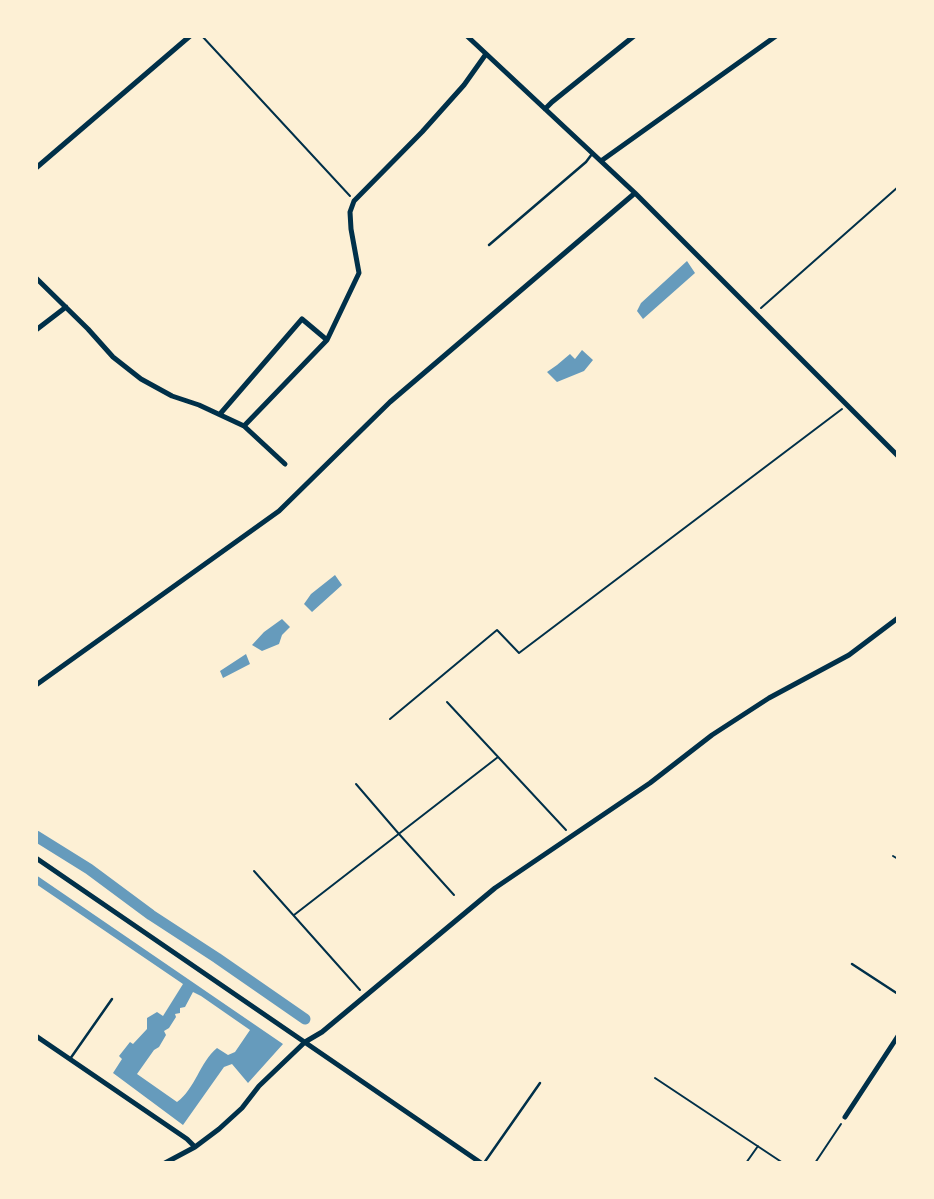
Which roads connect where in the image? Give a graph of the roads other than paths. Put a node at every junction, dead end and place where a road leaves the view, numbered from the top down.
1 (190, 36) edge
2 (467, 36) edge
3 (634, 36) edge
4 (776, 36) edge
5 (486, 54) junction
6 (545, 109) junction
7 (593, 153) junction
8 (601, 161) junction
9 (36, 168) edge
10 (635, 193) junction
11 (489, 245) dead end
12 (36, 278) edge
13 (66, 307) junction
14 (36, 330) edge
15 (327, 340) junction
16 (220, 414) junction
17 (244, 426) junction
18 (898, 456) edge
19 (286, 464) dead end
20 (898, 618) edge
21 (36, 685) edge
22 (36, 858) edge
23 (852, 964) dead end
24 (898, 994) edge
25 (112, 999) dead end
26 (36, 1036) edge
27 (898, 1036) edge
28 (306, 1042) junction
29 (70, 1059) junction
30 (540, 1083) dead end
31 (845, 1117) road end
32 (195, 1148) junction
33 (166, 1163) edge
34 (482, 1163) edge

1 - 9 street
2 - 5 street
3 - 6 street
4 - 8 street
5 - 6 street
5 - 15 street
6 - 7 street
7 - 8 street
7 - 11 lane
8 - 10 street
10 - 18 street
10 - 21 street
12 - 13 street
13 - 14 street
13 - 16 street
15 - 16 street
15 - 17 street
16 - 17 street
17 - 19 street
20 - 28 street
22 - 28 street
23 - 24 lane
25 - 29 lane
26 - 29 street
27 - 31 street
28 - 32 street
28 - 34 street
29 - 32 street
30 - 34 lane
32 - 33 street

